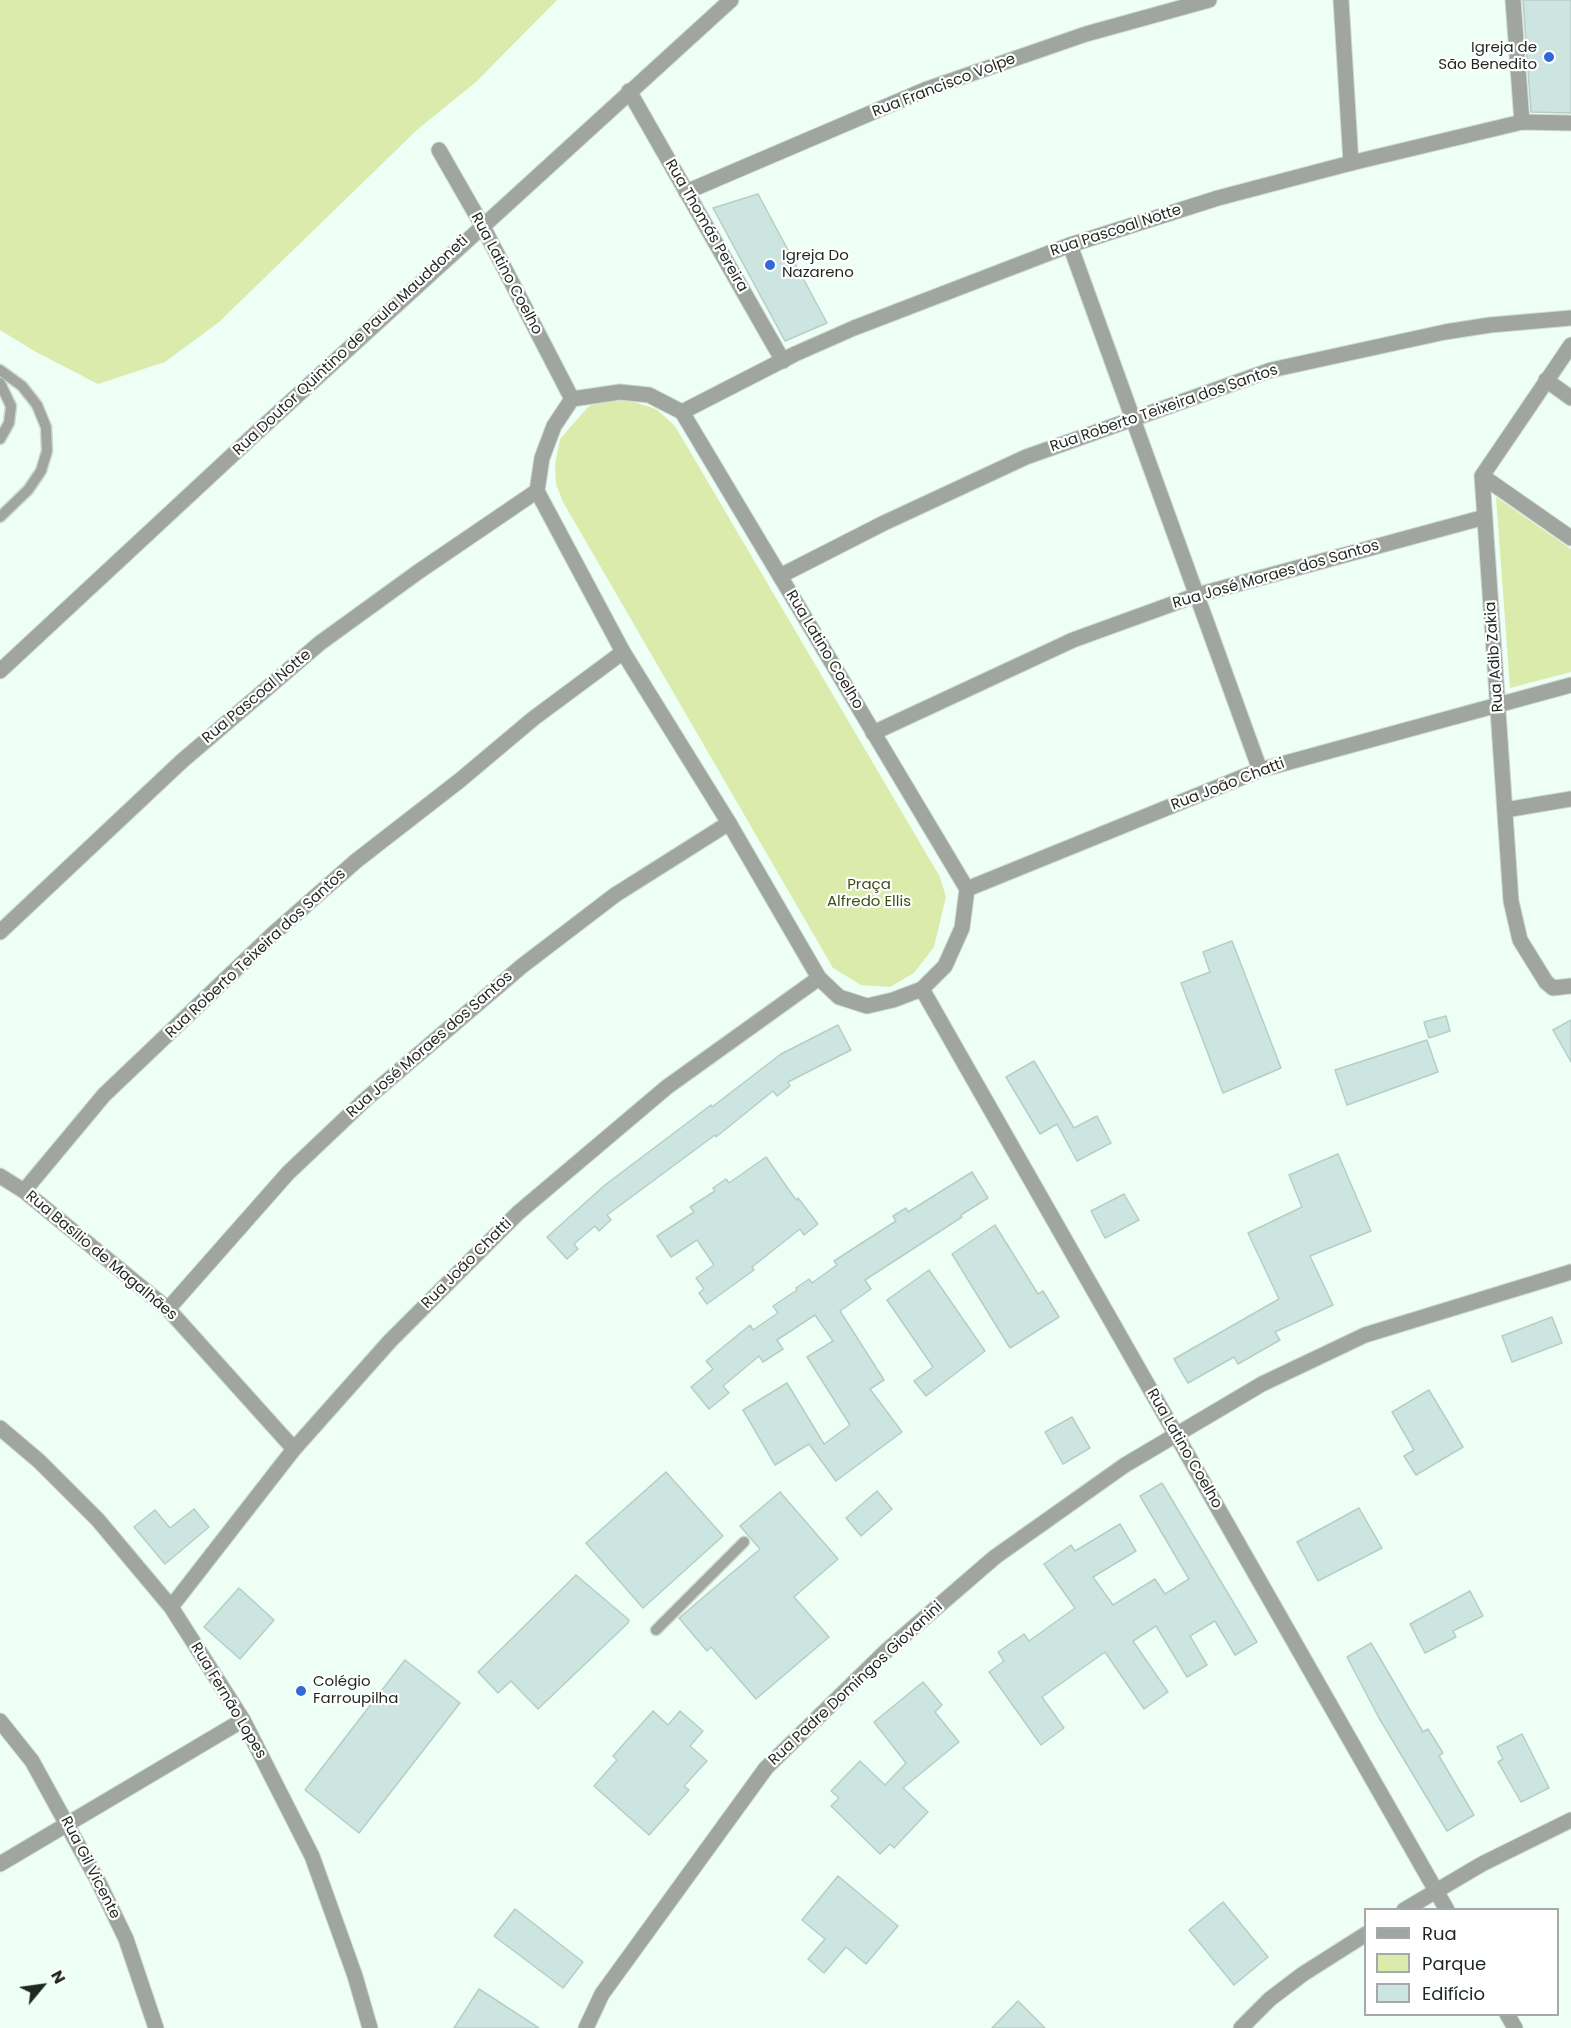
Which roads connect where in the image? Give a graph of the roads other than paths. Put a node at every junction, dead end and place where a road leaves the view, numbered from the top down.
1 (731, 0) edge
2 (1209, 0) edge
3 (1341, 0) edge
4 (1514, 0) edge
5 (629, 91) junction
6 (1522, 122) junction
7 (1571, 123) edge
8 (438, 150) dead end
9 (1351, 163) junction
10 (686, 192) junction
11 (482, 225) junction
12 (1070, 245) junction
13 (1571, 318) edge
14 (1571, 345) edge
15 (783, 361) junction
16 (0, 370) edge
17 (1546, 380) junction
18 (0, 383) edge
19 (1571, 398) edge
20 (572, 399) junction
21 (682, 412) junction
22 (1132, 419) junction
23 (0, 439) edge
24 (1482, 476) junction
25 (537, 491) junction
26 (0, 517) edge
27 (1485, 517) junction
28 (1571, 538) edge
29 (780, 576) junction
30 (1197, 595) junction
31 (623, 652) junction
32 (0, 671) edge
33 (1571, 685) edge
34 (1498, 704) junction
35 (873, 733) junction
36 (1260, 770) junction
37 (1571, 799) edge
38 (1505, 810) junction
39 (729, 823) junction
40 (967, 889) junction
41 (0, 932) edge
42 (819, 978) junction
43 (1571, 986) edge
44 (922, 989) junction
45 (0, 1176) edge
46 (24, 1191) junction
47 (1571, 1272) edge
48 (168, 1309) junction
49 (0, 1428) edge
50 (1176, 1434) junction
51 (294, 1449) junction
52 (744, 1542) dead end
53 (171, 1607) junction
54 (656, 1630) dead end
55 (243, 1720) junction
56 (0, 1721) edge
57 (1571, 1820) edge
58 (67, 1823) junction
59 (0, 1864) edge
60 (1436, 1889) junction
61 (1407, 1908) edge
62 (1447, 1908) edge
63 (1364, 1935) edge
64 (156, 2028) edge
65 (370, 2028) edge
66 (586, 2028) edge
67 (1241, 2028) edge

1 - 5 street, Rua Doutor Quintino de Paula Mauddoneti
2 - 10 street, Rua Francisco Volpe
3 - 9 street
4 - 6 street
5 - 10 street, Rua Thomás Pereira
5 - 11 street, Rua Doutor Quintino de Paula Mauddoneti
6 - 7 street, Rua Pascoal Notte
6 - 9 street, Rua Pascoal Notte
8 - 11 street, Rua Latino Coelho
9 - 12 street, Rua Pascoal Notte
10 - 15 street, Rua Thomás Pereira
11 - 20 street, Rua Latino Coelho
11 - 32 street, Rua Doutor Quintino de Paula Mauddoneti
12 - 15 street, Rua Pascoal Notte
12 - 22 street
13 - 22 street, Rua Roberto Teixeira dos Santos
14 - 17 street
15 - 21 street, Rua Pascoal Notte
16 - 26 lane
17 - 19 street
17 - 24 street
18 - 23 lane
20 - 21 street
20 - 25 street
21 - 29 street, Rua Latino Coelho
22 - 29 street, Rua Roberto Teixeira dos Santos
22 - 30 street
24 - 27 street, Rua Adib Zakia
24 - 28 street
25 - 31 street
25 - 41 street, Rua Pascoal Notte
27 - 30 street, Rua José Moraes dos Santos
27 - 34 street, Rua Adib Zakia
29 - 35 street, Rua Latino Coelho
30 - 35 street, Rua José Moraes dos Santos
30 - 36 street
31 - 39 street
31 - 46 street, Rua Roberto Teixeira dos Santos
33 - 34 street, Rua João Chatti
34 - 36 street, Rua João Chatti
34 - 38 street, Rua Adib Zakia
35 - 40 street, Rua Latino Coelho
36 - 40 street, Rua João Chatti
37 - 38 street
38 - 43 street, Rua Adib Zakia
39 - 42 street
39 - 48 street, Rua José Moraes dos Santos
40 - 44 street
42 - 44 street
42 - 51 street, Rua João Chatti
44 - 50 street, Rua Latino Coelho
45 - 46 street, Rua Basílio de Magalhães
46 - 48 street, Rua Basílio de Magalhães
47 - 50 street, Rua Padre Domingos Giovanini
48 - 51 street, Rua Basílio de Magalhães
49 - 53 street, Rua Fernão Lopes
50 - 60 street, Rua Latino Coelho
50 - 66 street, Rua Padre Domingos Giovanini
51 - 53 street, Rua João Chatti
52 - 54 lane
53 - 55 street, Rua Fernão Lopes
55 - 58 street
55 - 65 street, Rua Fernão Lopes
56 - 58 street, Rua Gil Vicente
57 - 60 street
58 - 59 street
58 - 64 street, Rua Gil Vicente
60 - 61 street
60 - 62 street, Rua Latino Coelho
63 - 67 street

